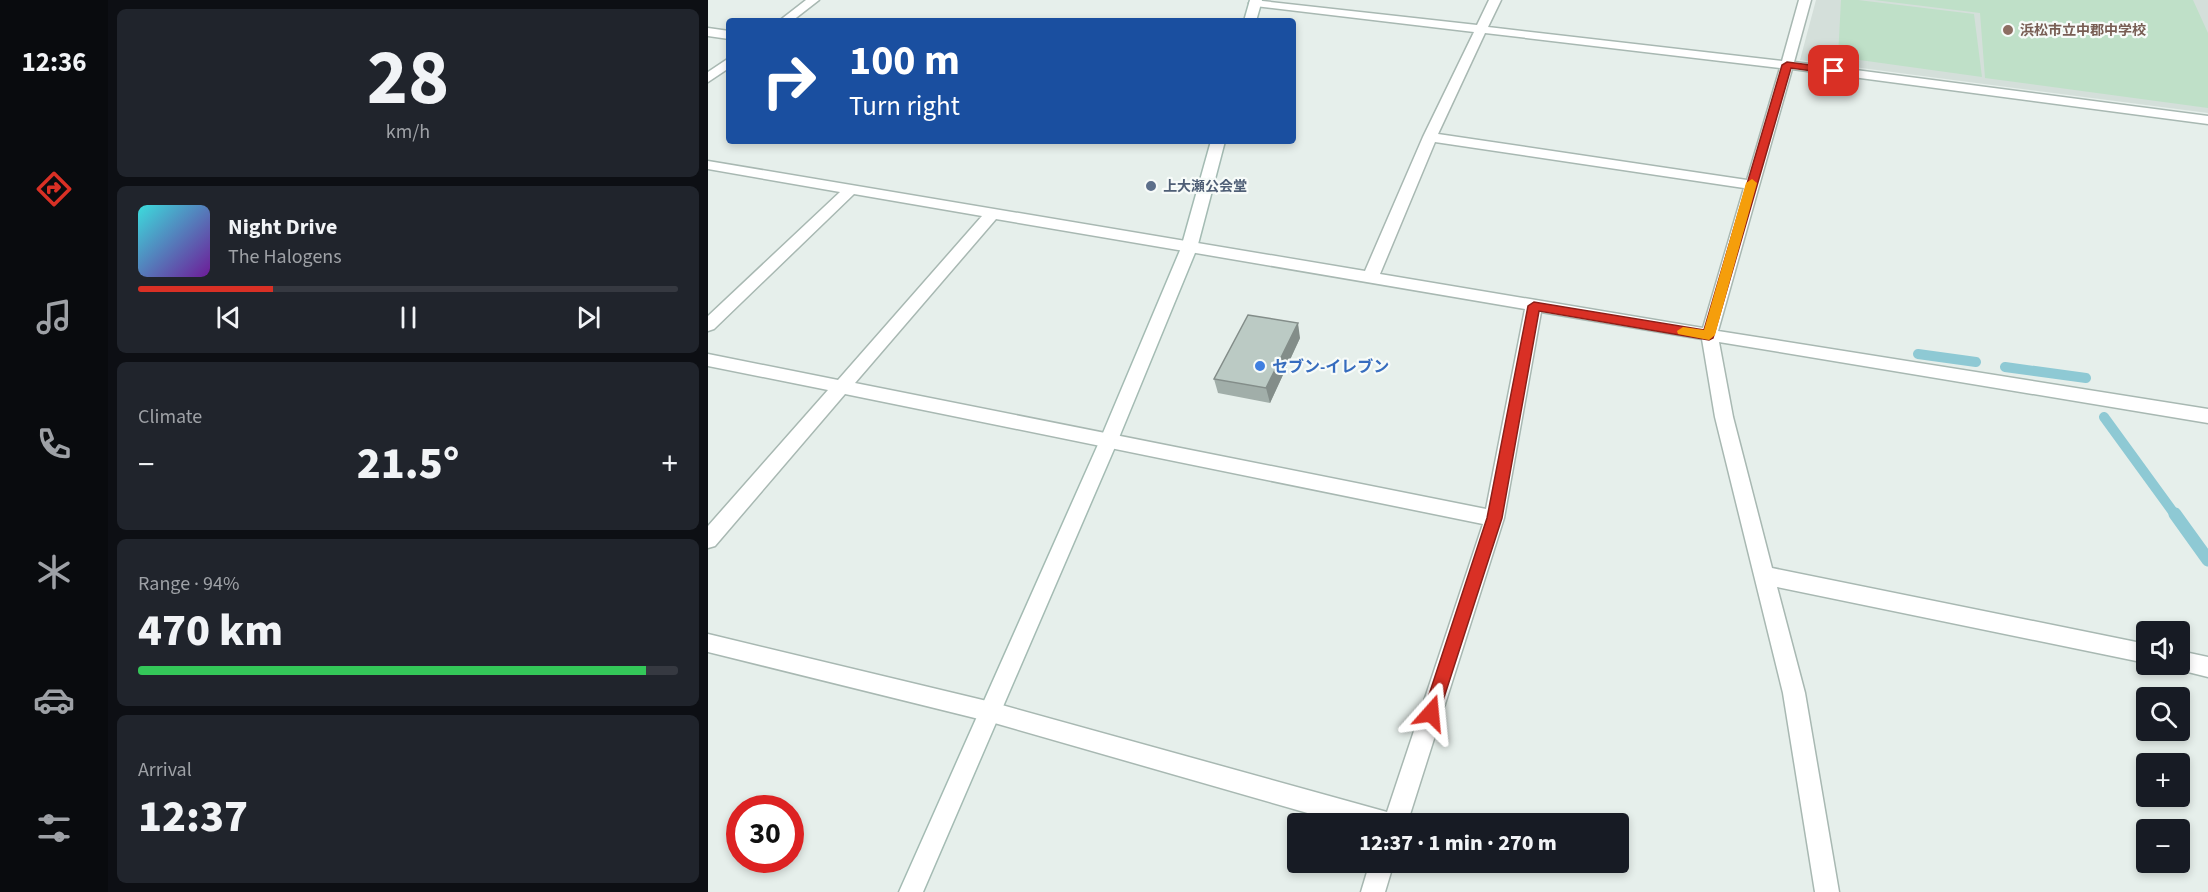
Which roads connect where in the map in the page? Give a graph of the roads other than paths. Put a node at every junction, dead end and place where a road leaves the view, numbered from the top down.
1 (813, 0) edge
2 (1495, 0) edge
3 (1805, 0) edge
4 (1256, 1) edge
5 (789, 18) edge
6 (1251, 18) edge
7 (1482, 31) junction
8 (708, 32) edge
9 (726, 35) edge
10 (726, 64) edge
11 (1787, 65) junction
12 (708, 78) edge
13 (2208, 120) edge
14 (1430, 136) junction
15 (1217, 144) edge
16 (708, 165) edge
17 (1751, 185) junction
18 (851, 189) junction
19 (993, 214) junction
20 (1189, 248) junction
21 (1371, 276) junction
22 (1534, 306) junction
23 (708, 325) edge
24 (1709, 335) junction
25 (708, 360) edge
26 (841, 387) junction
27 (2208, 416) edge
28 (1109, 440) junction
29 (1494, 518) junction
30 (708, 540) edge
31 (1763, 575) junction
32 (708, 643) edge
33 (2136, 652) edge
34 (2190, 663) edge
35 (2208, 667) edge
36 (991, 712) junction
37 (1350, 813) edge
38 (1399, 813) edge
39 (1379, 873) edge
40 (911, 892) edge
41 (1373, 892) edge
42 (1827, 892) edge

1 - 5 street
2 - 7 street
3 - 11 street
4 - 6 street
4 - 7 street
7 - 11 street
7 - 14 street
8 - 9 street
10 - 12 street
11 - 13 street
11 - 17 street
14 - 17 street
14 - 21 street
15 - 20 street
16 - 18 street
17 - 24 street
18 - 19 street
18 - 23 street
19 - 20 street
19 - 26 street
20 - 21 street
20 - 28 street
21 - 22 street
22 - 24 street
22 - 29 street
24 - 27 street
24 - 31 street
25 - 26 street
26 - 28 street
26 - 30 street
28 - 29 street
28 - 36 street
29 - 38 street
31 - 33 street
31 - 42 street
32 - 36 street
34 - 35 street
36 - 37 street
36 - 40 street
39 - 41 street

